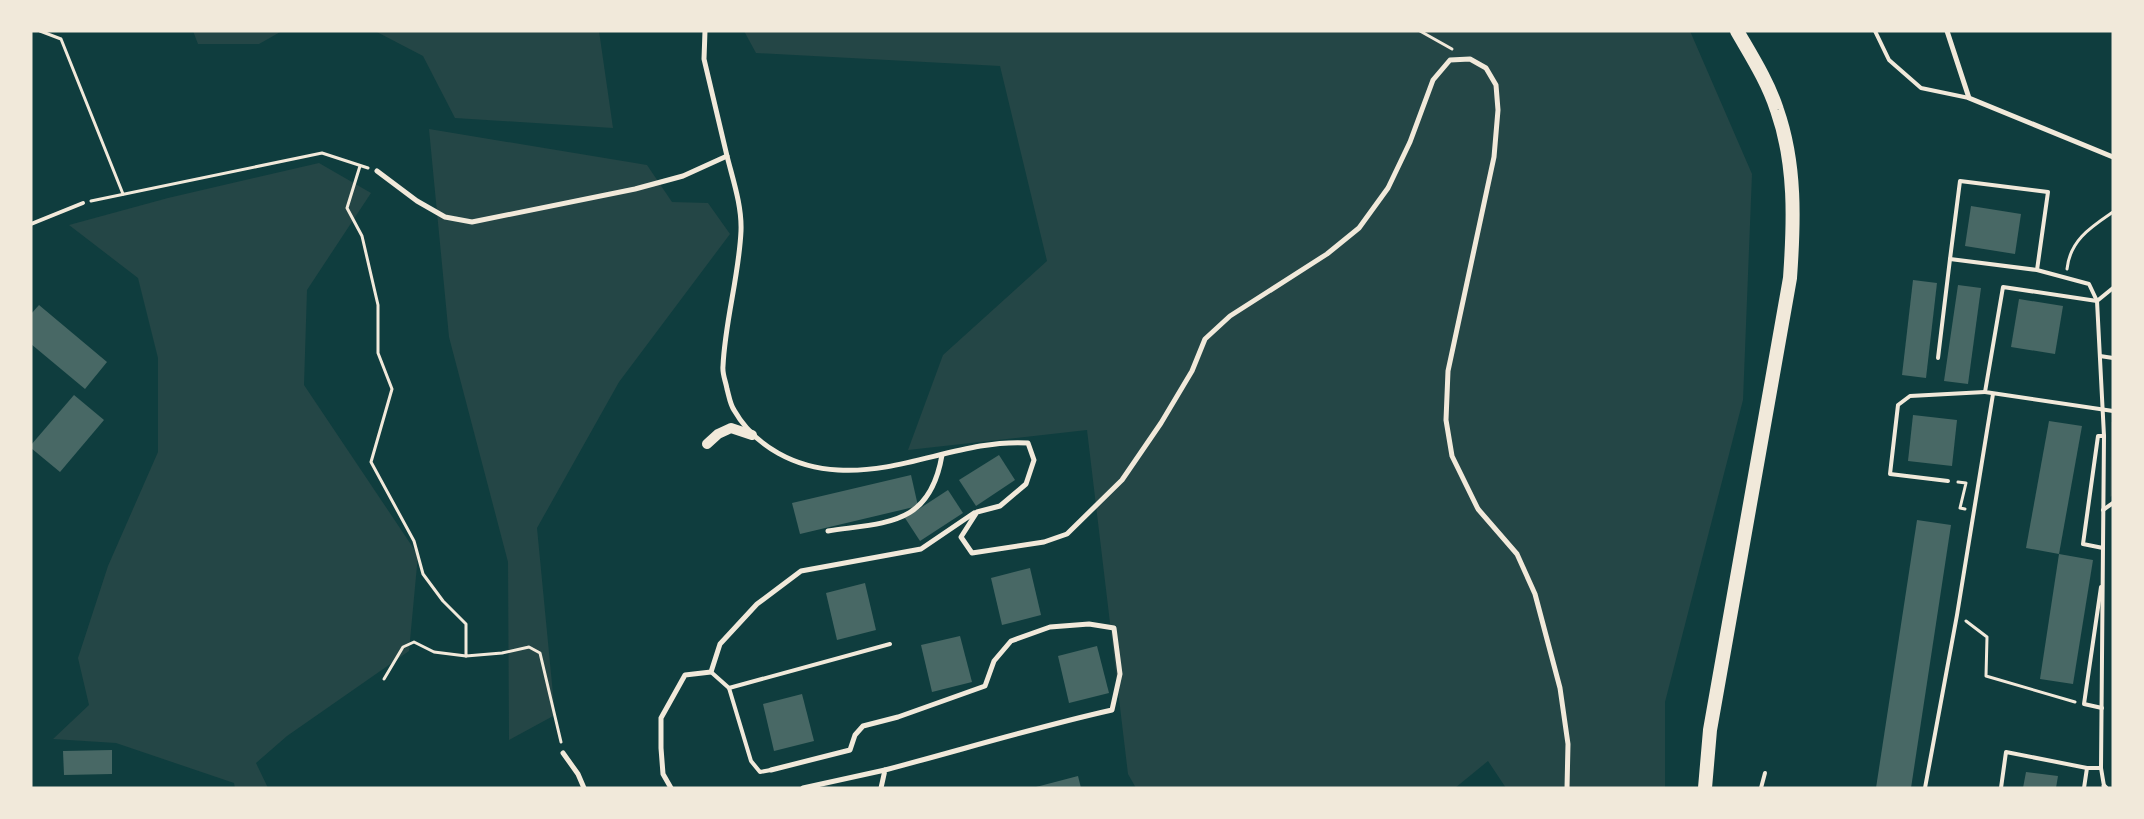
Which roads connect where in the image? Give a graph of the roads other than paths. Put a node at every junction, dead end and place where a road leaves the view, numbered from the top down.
1 (705, 31) edge
2 (1737, 31) edge
3 (1875, 31) edge
4 (1948, 31) edge
5 (1969, 98) junction
6 (727, 156) junction
7 (2113, 157) edge
8 (377, 171) road end
9 (83, 203) road end
10 (31, 224) edge
11 (1950, 259) junction
12 (2037, 270) junction
13 (2113, 288) edge
14 (2097, 301) junction
15 (2100, 356) junction
16 (1938, 358) dead end
17 (2113, 358) edge
18 (1985, 392) junction
19 (1993, 394) junction
20 (2103, 410) junction
21 (2113, 411) edge
22 (752, 435) junction
23 (2104, 436) junction
24 (707, 444) dead end
25 (942, 455) junction
26 (1948, 481) dead end
27 (2113, 504) edge
28 (2104, 510) junction
29 (977, 512) junction
30 (828, 531) dead end
31 (2103, 548) junction
32 (2103, 571) junction
33 (890, 644) dead end
34 (711, 672) junction
35 (729, 688) junction
36 (2102, 708) junction
37 (563, 753) road end
38 (2087, 768) junction
39 (2101, 768) junction
40 (771, 770) joint
41 (885, 770) junction
42 (1765, 774) dead end
43 (2105, 787) edge
44 (584, 788) edge
45 (670, 788) edge
46 (803, 788) edge
47 (881, 788) edge
48 (1567, 788) edge
49 (1705, 788) edge
50 (1762, 788) edge
51 (1925, 788) edge
52 (2000, 788) edge
53 (2084, 788) edge

1 - 6 street
2 - 49 highway
3 - 5 lane
4 - 5 street
5 - 7 street
6 - 8 street
6 - 22 street
9 - 10 lane
11 - 12 lane
11 - 12 lane
11 - 16 lane
12 - 14 lane
13 - 14 lane
14 - 15 lane
14 - 18 lane
15 - 17 lane
15 - 20 lane
18 - 19 lane
18 - 26 lane
19 - 20 lane
19 - 51 lane
20 - 21 lane
20 - 23 lane
22 - 24 main road
22 - 25 street
23 - 28 lane
23 - 31 lane
25 - 29 street
25 - 30 street
27 - 28 lane
28 - 31 lane
29 - 34 street
29 - 48 street
31 - 32 lane
32 - 36 lane
32 - 36 lane
33 - 35 lane
34 - 35 lane
34 - 45 street
35 - 40 lane
36 - 39 lane
37 - 44 street
38 - 39 lane
38 - 52 lane
38 - 53 lane
39 - 43 lane
40 - 41 street
41 - 46 street
41 - 47 street
42 - 50 lane

